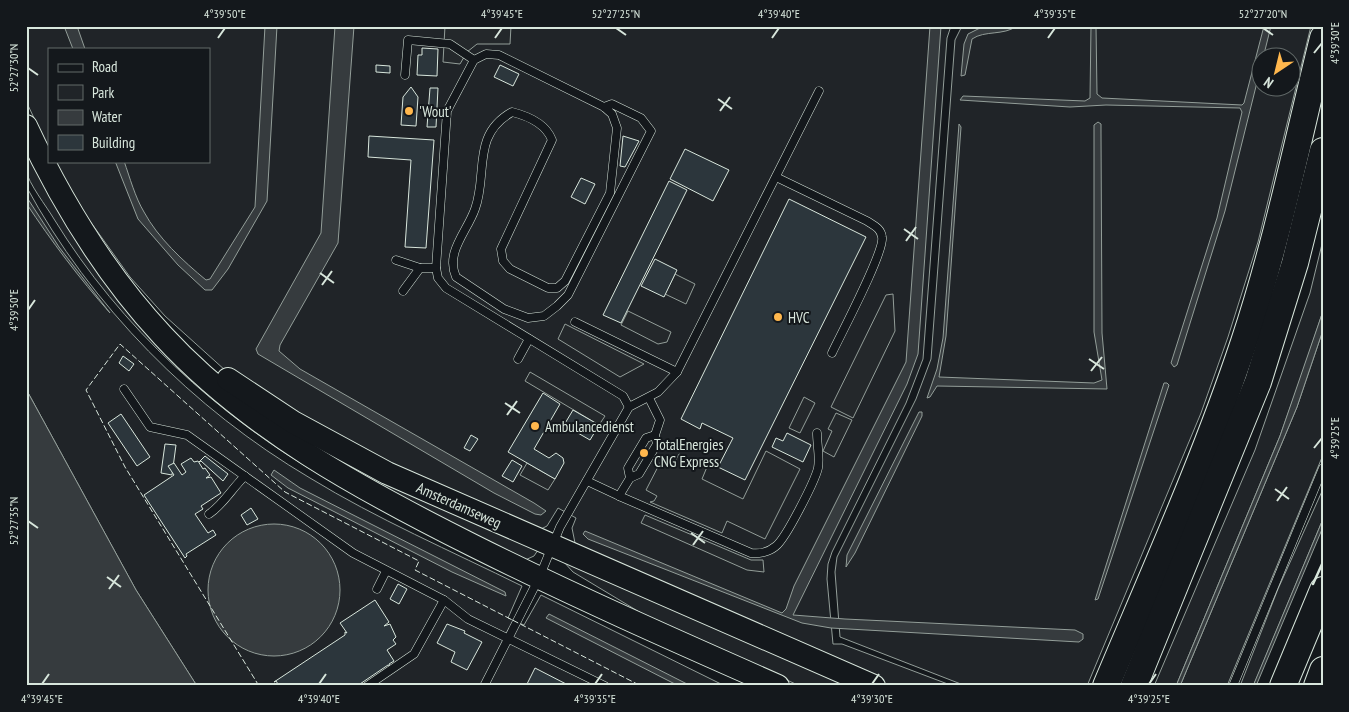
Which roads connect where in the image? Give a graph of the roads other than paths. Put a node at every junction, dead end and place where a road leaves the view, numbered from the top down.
1 (1323, 38) edge
2 (474, 60) junction
3 (405, 74) dead end
4 (819, 91) dead end
5 (604, 107) junction
6 (26, 126) edge
7 (1323, 151) edge
8 (776, 177) junction
9 (94, 246) junction
10 (396, 260) dead end
11 (420, 268) junction
12 (436, 268) junction
13 (403, 291) dead end
14 (575, 322) dead end
15 (529, 339) junction
16 (832, 352) dead end
17 (518, 359) dead end
18 (677, 372) junction
19 (124, 389) dead end
20 (649, 398) junction
21 (629, 407) junction
22 (817, 433) dead end
23 (655, 435) junction
24 (1323, 468) edge
25 (245, 476) junction
26 (630, 478) junction
27 (587, 481) junction
28 (619, 496) junction
29 (209, 514) dead end
30 (552, 546) junction
31 (386, 571) junction
32 (538, 578) junction
33 (377, 589) dead end
34 (1323, 590) edge
35 (444, 600) junction
36 (508, 638) junction
37 (1323, 670) edge
38 (588, 682) edge
39 (367, 686) edge
40 (484, 686) edge
41 (605, 686) edge
42 (778, 686) edge
43 (874, 686) edge
44 (1106, 686) edge
45 (1134, 686) edge
46 (1233, 686) edge
47 (1283, 686) edge
48 (1317, 686) edge

1 - 44 highway
2 - 3 lane
2 - 5 lane
2 - 12 lane
4 - 8 lane
5 - 5 lane
6 - 9 main road, Amsterdamseweg
7 - 45 highway
8 - 16 lane
8 - 18 lane
9 - 30 main road, Amsterdamseweg
9 - 32 main road, Amsterdamseweg
10 - 11 lane
11 - 12 lane
11 - 13 lane
12 - 15 lane
14 - 18 lane
15 - 17 lane
15 - 21 lane
18 - 20 lane
19 - 25 lane
20 - 21 lane
20 - 23 lane
21 - 27 lane
22 - 28 lane
23 - 26 lane
23 - 26 lane
24 - 46 lane
25 - 29 lane
25 - 31 lane
26 - 28 lane
27 - 28 lane
27 - 30 lane
30 - 32 lane
30 - 43 main road, Amsterdamseweg
31 - 33 lane
31 - 35 lane
32 - 36 lane
32 - 42 main road, Amsterdamseweg
34 - 47 highway
35 - 36 lane
35 - 39 lane
36 - 38 lane
36 - 40 lane
37 - 48 highway
38 - 41 lane

